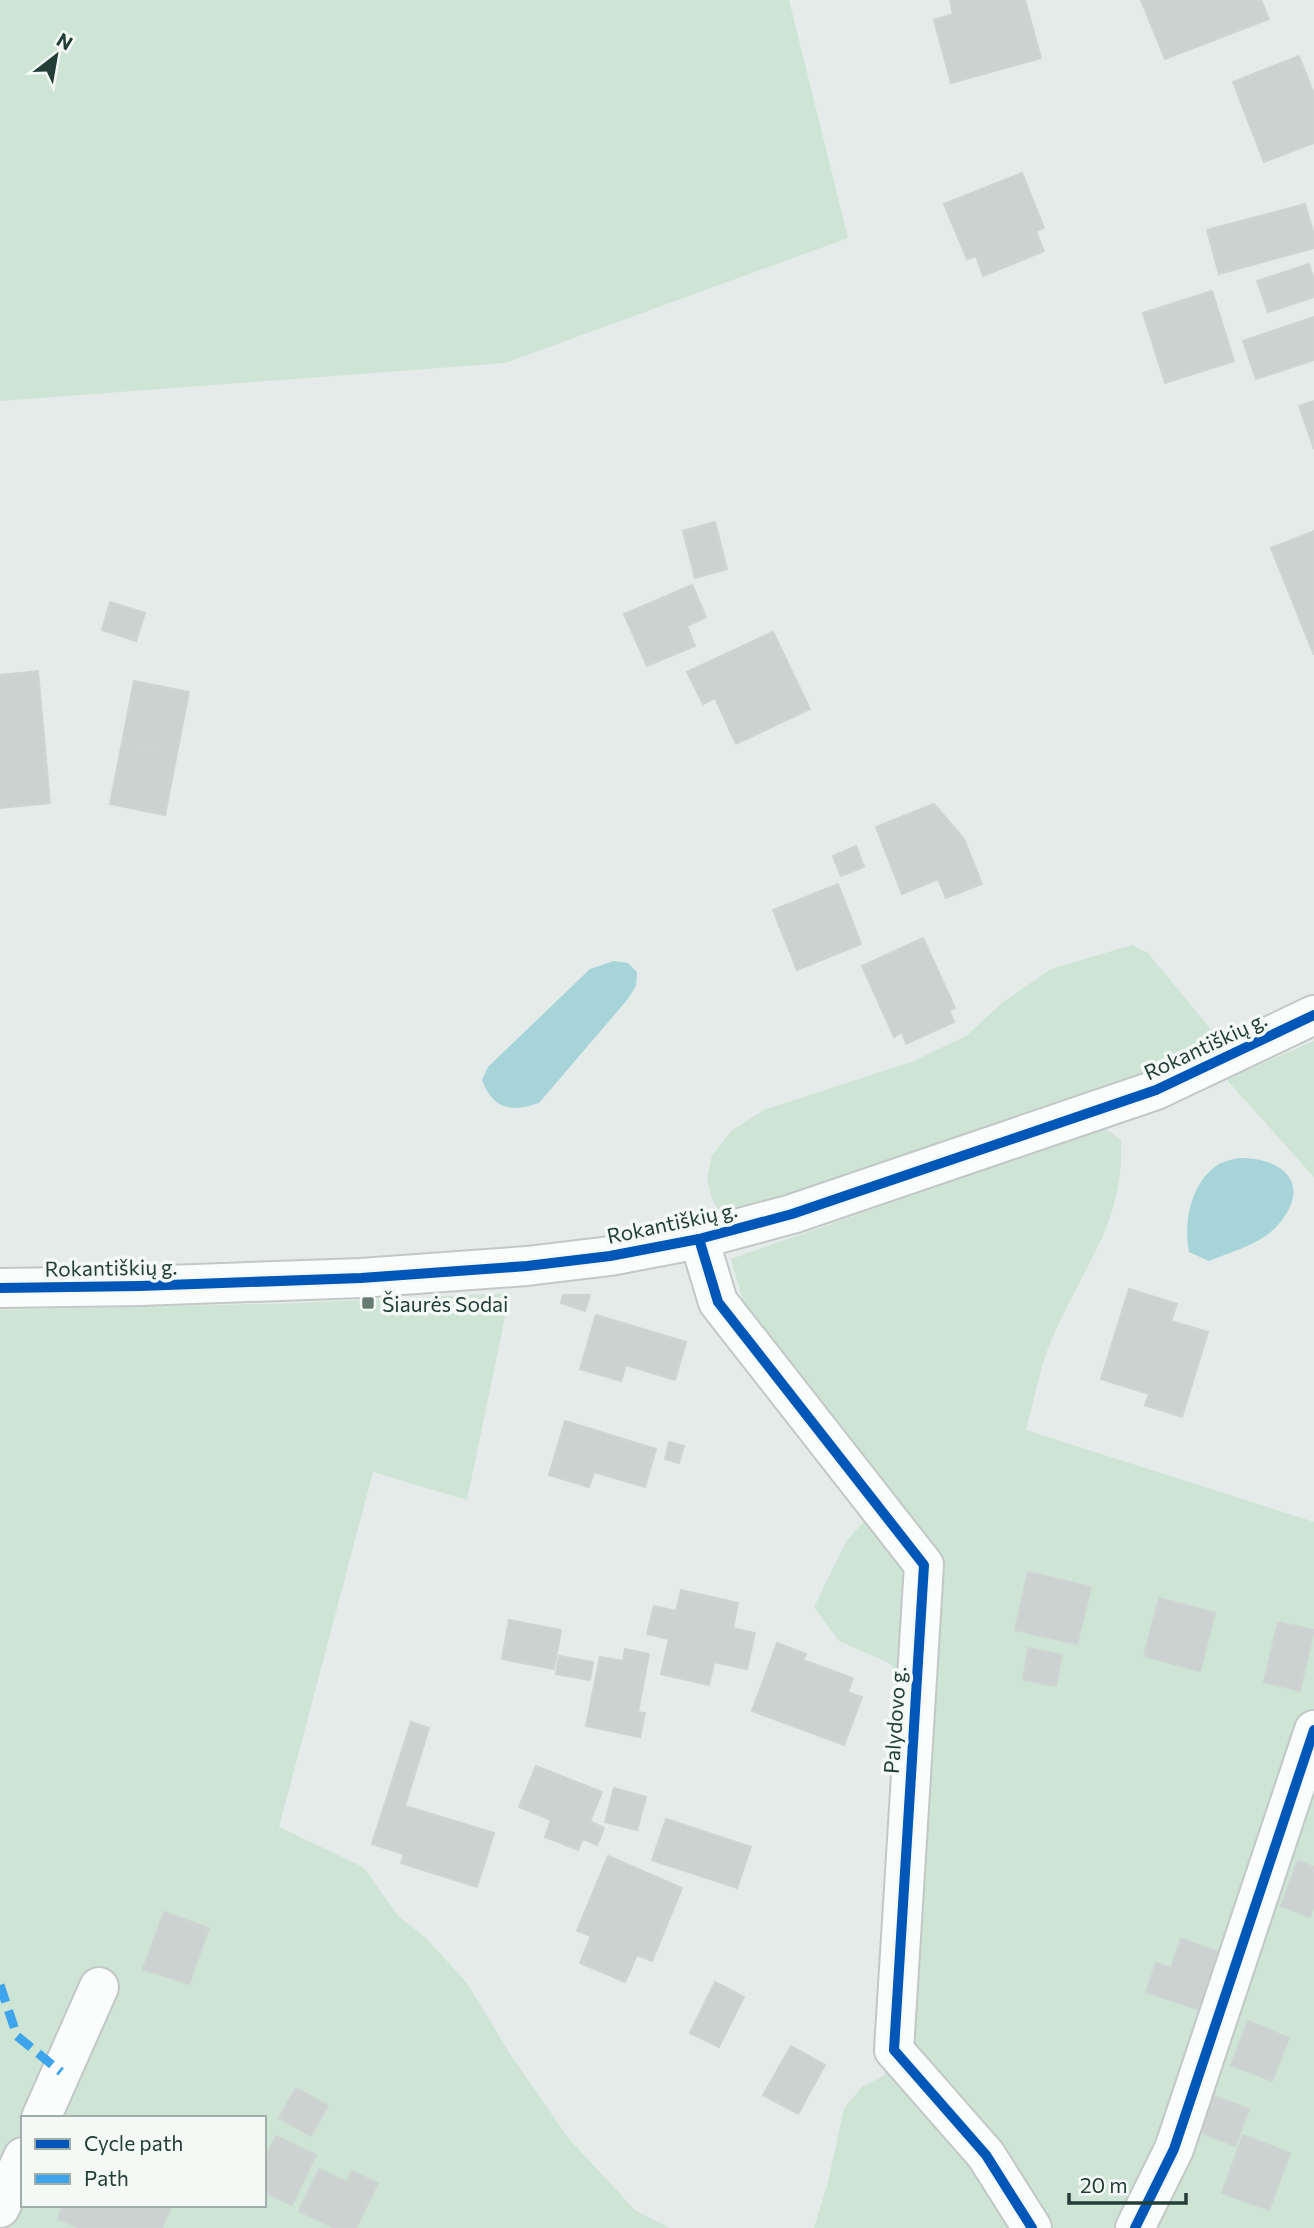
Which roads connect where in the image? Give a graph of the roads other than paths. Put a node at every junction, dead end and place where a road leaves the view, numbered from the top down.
1 (1314, 1015) edge
2 (699, 1239) junction
3 (0, 1288) edge
4 (1314, 1730) edge
5 (99, 1987) dead end
6 (42, 2116) edge
7 (21, 2161) edge
8 (0, 2208) edge
9 (1032, 2228) edge
10 (1135, 2228) edge

1 - 2 street, Rokantiškių g.
2 - 3 street, Rokantiškių g.
2 - 9 street, Palydovo g.
4 - 10 street
5 - 6 street
7 - 8 street

